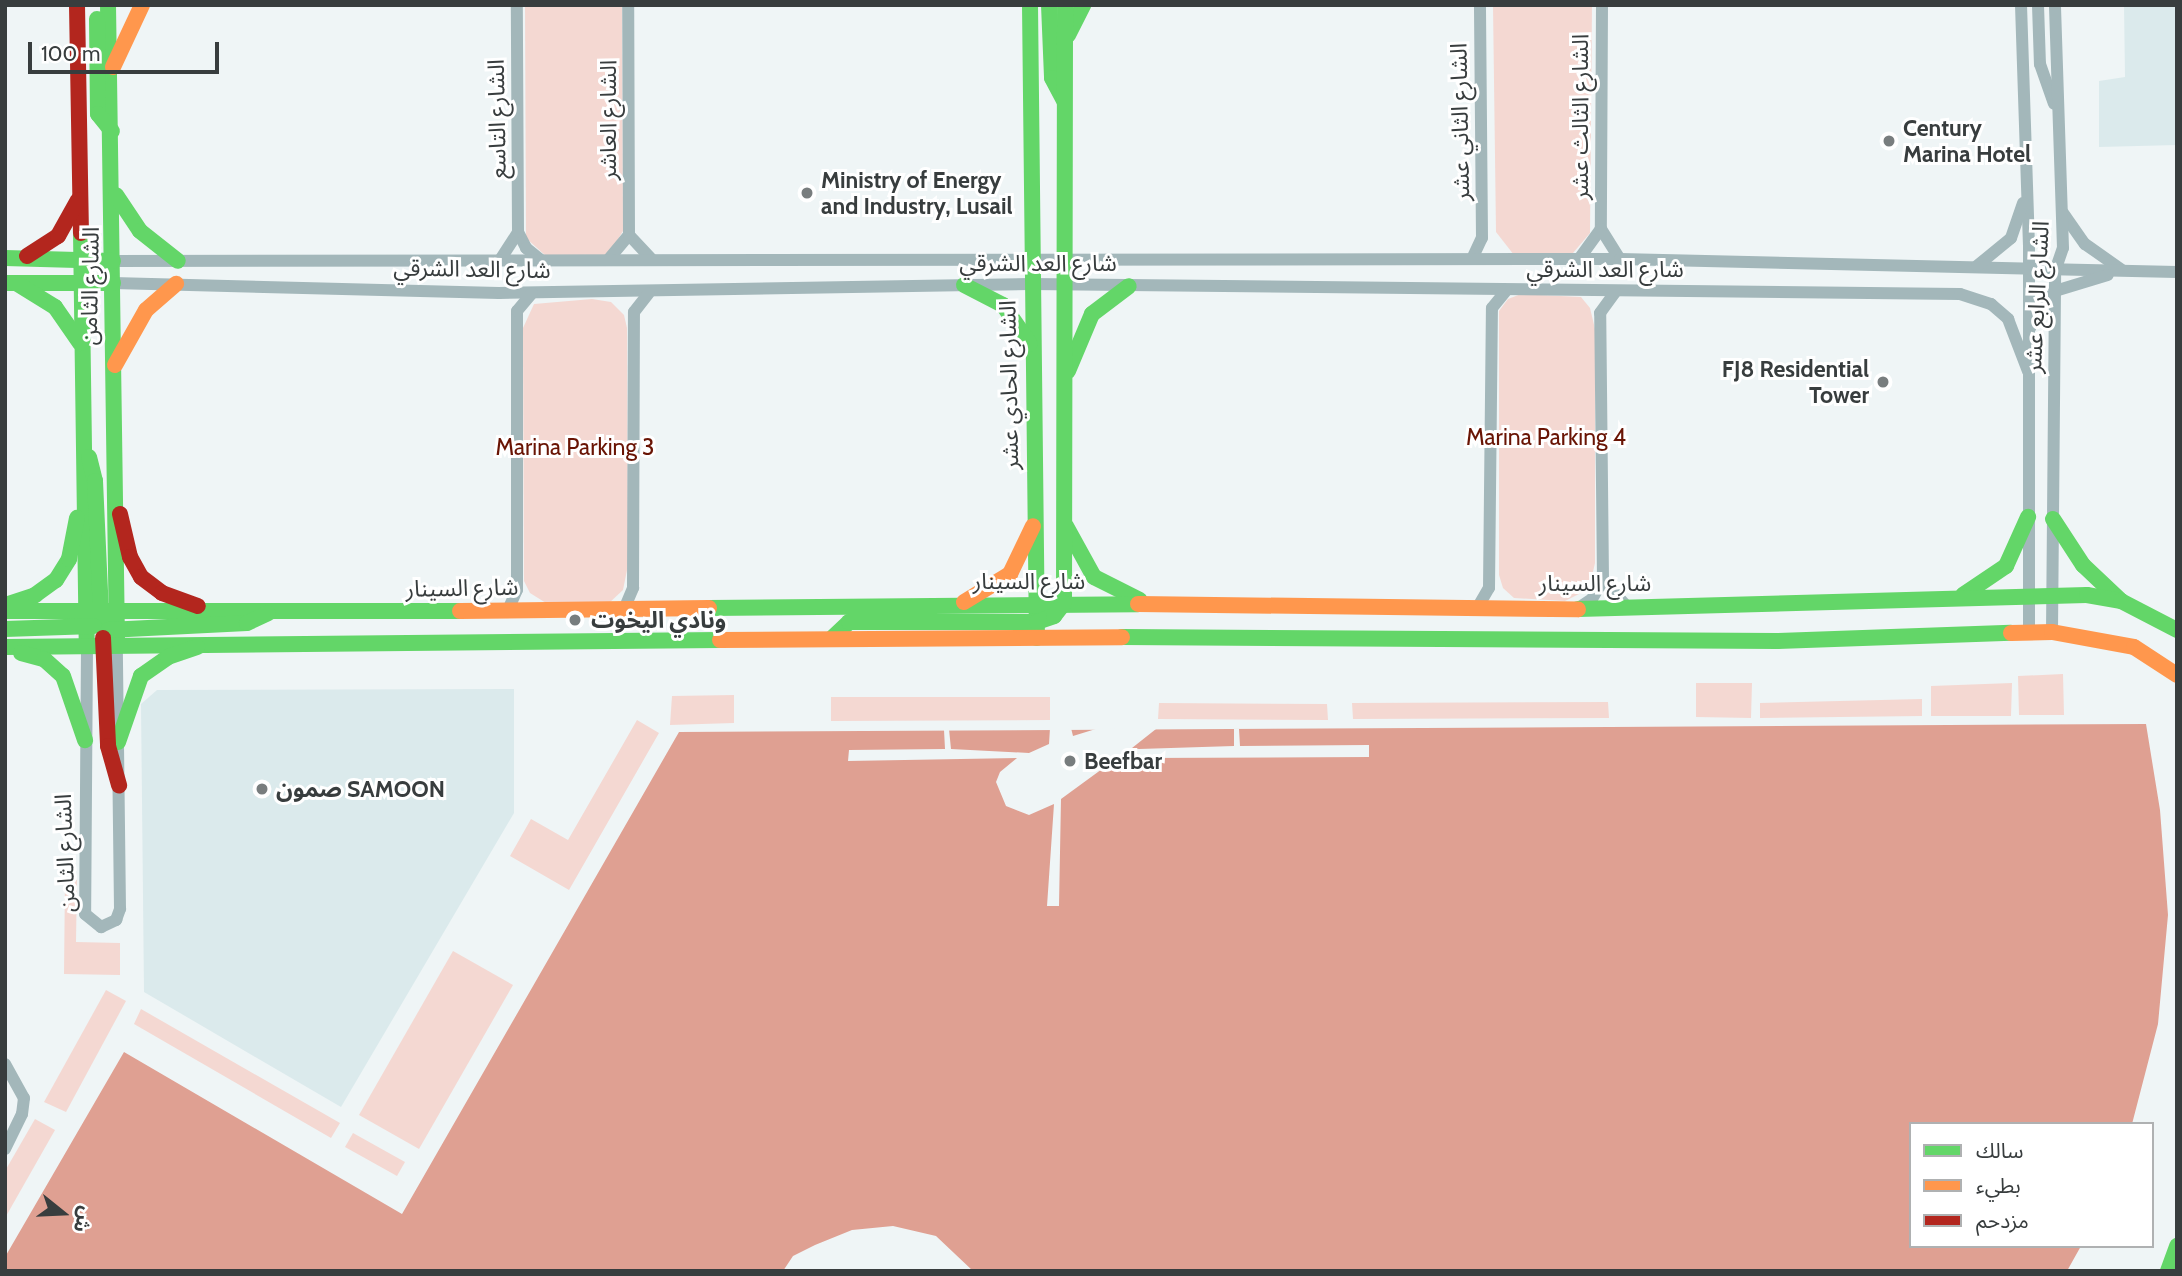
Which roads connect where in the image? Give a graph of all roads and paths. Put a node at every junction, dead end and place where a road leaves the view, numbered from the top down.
1 (62, 5) edge
2 (97, 5) edge
3 (108, 5) edge
4 (142, 5) edge
5 (517, 5) edge
6 (628, 5) edge
7 (1018, 5) edge
8 (1030, 5) edge
9 (1049, 5) edge
10 (1065, 5) edge
11 (1083, 5) edge
12 (1480, 5) edge
13 (1602, 5) edge
14 (2038, 5) edge
15 (2055, 5) edge
16 (2019, 8) edge
17 (77, 11) edge
18 (1030, 26) junction
19 (1065, 40) junction
20 (110, 76) junction
21 (1065, 103) junction
22 (2056, 107) junction
23 (112, 131) junction
24 (2028, 182) junction
25 (114, 191) junction
26 (80, 197) junction
27 (2062, 212) junction
28 (1601, 229) junction
29 (518, 232) junction
30 (629, 235) junction
31 (1482, 238) junction
32 (5, 258) edge
33 (23, 258) junction
34 (1472, 259) junction
35 (1499, 259) junction
36 (1579, 259) junction
37 (1620, 259) junction
38 (499, 260) junction
39 (541, 260) junction
40 (608, 260) junction
41 (652, 260) junction
42 (1030, 260) junction
43 (82, 261) junction
44 (113, 261) junction
45 (178, 261) junction
46 (1066, 261) junction
47 (1977, 266) junction
48 (2009, 269) junction
49 (2028, 270) junction
50 (2055, 271) junction
51 (2122, 271) junction
52 (2177, 272) edge
53 (82, 282) junction
54 (10, 283) edge
55 (113, 283) junction
56 (176, 284) junction
57 (1030, 284) junction
58 (964, 285) junction
59 (1065, 285) junction
60 (1129, 286) junction
61 (2028, 286) junction
62 (1474, 291) junction
63 (1506, 291) junction
64 (2055, 291) junction
65 (1581, 292) junction
66 (1615, 292) junction
67 (499, 293) junction
68 (532, 293) junction
69 (617, 293) junction
70 (649, 293) junction
71 (2042, 303) junction
72 (1492, 309) junction
73 (517, 311) junction
74 (634, 312) junction
75 (1600, 313) junction
76 (2029, 330) junction
77 (81, 345) junction
78 (1031, 345) junction
79 (2054, 361) junction
80 (112, 370) junction
81 (2028, 371) junction
82 (1065, 380) junction
83 (82, 425) junction
84 (83, 499) junction
85 (114, 504) junction
86 (2028, 517) junction
87 (2053, 519) junction
88 (1035, 521) junction
89 (1065, 523) junction
90 (1603, 580) junction
91 (633, 588) junction
92 (1489, 588) junction
93 (517, 590) junction
94 (2029, 595) junction
95 (2052, 595) junction
96 (1960, 597) junction
97 (2121, 601) junction
98 (1037, 603) junction
99 (1065, 603) junction
100 (960, 604) junction
101 (1149, 604) junction
102 (5, 605) edge
103 (1479, 605) junction
104 (649, 606) junction
105 (1505, 606) junction
106 (625, 607) junction
107 (1628, 608) junction
108 (1577, 609) junction
109 (210, 610) junction
110 (274, 610) junction
111 (508, 610) junction
112 (534, 610) junction
113 (5, 611) edge
114 (102, 627) junction
115 (5, 629) edge
116 (1037, 630) junction
117 (2177, 630) edge
118 (2029, 632) junction
119 (2052, 632) junction
120 (207, 642) junction
121 (5, 648) edge
122 (2177, 675) edge
123 (85, 740) junction
124 (118, 742) junction
125 (119, 785) junction
126 (5, 1064) edge
127 (5, 1149) edge
128 (2177, 1246) edge
129 (2168, 1270) edge

1 - 17 street
2 - 23 street
3 - 20 street, الشارع الثامن
4 - 20 street
5 - 29 street, الشارع التاسع
6 - 30 street, الشارع العاشر
7 - 18 street
8 - 18 street, الشارع الحادي عشر
9 - 21 street
10 - 19 street
11 - 19 street
12 - 31 street, الشارع الثاني عشر
13 - 28 street, الشارع الثالث عشر
14 - 22 street
15 - 22 street, الشارع الرابع عشر
16 - 24 street, الشارع الرابع عشر
17 - 26 street, الشارع الثامن
18 - 42 street, الشارع الحادي عشر
19 - 21 street
20 - 23 street, الشارع الثامن
21 - 46 street
22 - 27 street, الشارع الرابع عشر
23 - 25 street, الشارع الثامن
24 - 47 street
24 - 49 street, الشارع الرابع عشر
25 - 44 street, الشارع الثامن
25 - 45 street
26 - 33 street
26 - 43 street, الشارع الثامن
27 - 50 street, الشارع الرابع عشر
27 - 51 street
28 - 36 street, الشارع الثالث عشر
28 - 37 street, الشارع الثالث عشر
29 - 38 street
29 - 39 street
30 - 40 street
30 - 41 street
31 - 34 street, الشارع الثاني عشر
31 - 35 street
32 - 33 street, شارع العد الشرقي
33 - 43 street, شارع العد الشرقي
34 - 35 street, شارع العد الشرقي
34 - 46 street, شارع العد الشرقي
35 - 36 street, شارع العد الشرقي
36 - 37 street, شارع العد الشرقي
37 - 47 street, شارع العد الشرقي
38 - 39 street, شارع العد الشرقي
38 - 45 street, شارع العد الشرقي
39 - 40 street, شارع العد الشرقي
40 - 41 street, شارع العد الشرقي
41 - 42 street, شارع العد الشرقي
42 - 46 street, شارع العد الشرقي
42 - 57 street, الشارع الحادي عشر
43 - 44 street, شارع العد الشرقي
43 - 53 street, الشارع الثامن
44 - 45 street, شارع العد الشرقي
44 - 55 street, الشارع الثامن
46 - 59 street
47 - 48 street, شارع العد الشرقي
48 - 49 street, شارع العد الشرقي
48 - 61 street
49 - 50 street, شارع العد الشرقي
49 - 61 street, الشارع الرابع عشر
50 - 51 street, شارع العد الشرقي
50 - 64 street, الشارع الرابع عشر
51 - 52 street, شارع العد الشرقي
51 - 64 street
53 - 54 street, شارع العد الشرقي
53 - 55 street, شارع العد الشرقي
53 - 77 street, الشارع الثامن
54 - 77 street
55 - 56 street, شارع العد الشرقي
55 - 80 street, الشارع الثامن
56 - 67 street, شارع العد الشرقي
56 - 80 street
57 - 58 street, شارع العد الشرقي
57 - 59 street, شارع العد الشرقي
57 - 78 street, الشارع الحادي عشر
58 - 70 street, شارع العد الشرقي
58 - 78 street
59 - 60 street, شارع العد الشرقي
59 - 82 street
60 - 62 street, شارع العد الشرقي
60 - 82 street
61 - 71 street
61 - 76 street, الشارع الرابع عشر
62 - 63 street, شارع العد الشرقي
62 - 72 street
63 - 65 street, شارع العد الشرقي
63 - 72 street
64 - 71 street
64 - 79 street, الشارع الرابع عشر
65 - 66 street, شارع العد الشرقي
65 - 75 street
66 - 75 street
66 - 81 street, شارع العد الشرقي
67 - 68 street, شارع العد الشرقي
67 - 73 street
68 - 69 street, شارع العد الشرقي
68 - 73 street
69 - 70 street, شارع العد الشرقي
69 - 74 street
70 - 74 street
71 - 76 street
71 - 79 street
72 - 92 street
73 - 93 street
74 - 91 street
75 - 90 street
76 - 81 street, الشارع الرابع عشر
77 - 83 street, الشارع الثامن
78 - 88 street, الشارع الحادي عشر
79 - 87 street, الشارع الرابع عشر
80 - 85 street, الشارع الثامن
81 - 86 street, الشارع الرابع عشر
82 - 89 street
83 - 84 street, الشارع الثامن
83 - 114 street
84 - 102 street
84 - 114 street, الشارع الثامن
85 - 109 street
85 - 114 street, الشارع الثامن
86 - 94 street, الشارع الرابع عشر
86 - 96 street
87 - 95 street, الشارع الرابع عشر
87 - 97 street
88 - 98 street, الشارع الحادي عشر
88 - 100 street
89 - 99 street
89 - 101 street
90 - 107 street
90 - 108 street
91 - 104 street
91 - 106 street
92 - 103 street
92 - 105 street
93 - 111 street
93 - 112 street
94 - 95 street, شارع السينار
94 - 96 street, شارع السينار
94 - 118 street, الشارع الرابع عشر
95 - 97 street, شارع السينار
95 - 119 street, الشارع الرابع عشر
96 - 107 street, شارع السينار
97 - 117 street
98 - 99 street, شارع السينار
98 - 100 street, شارع السينار
98 - 116 street, الشارع الحادي عشر
99 - 101 street, شارع السينار
99 - 116 street
100 - 104 street, شارع السينار
101 - 103 street, شارع السينار
103 - 105 street, شارع السينار
104 - 106 street, شارع السينار
105 - 108 street, شارع السينار
106 - 112 street, شارع السينار
107 - 108 street, شارع السينار
109 - 110 street, شارع السينار
109 - 114 street, شارع السينار
110 - 111 street, شارع السينار
110 - 114 street
111 - 112 street, شارع السينار
113 - 114 street, شارع السينار
114 - 115 street
114 - 120 street, شارع السينار
114 - 121 street, شارع السينار
114 - 123 street, الشارع الثامن
114 - 124 street, الشارع الثامن
114 - 125 street
116 - 118 street
116 - 120 street, شارع السينار
118 - 119 street
119 - 122 street
120 - 124 street
121 - 123 street
123 - 125 street, الشارع الثامن
124 - 125 street, الشارع الثامن
126 - 127 street
128 - 129 street

